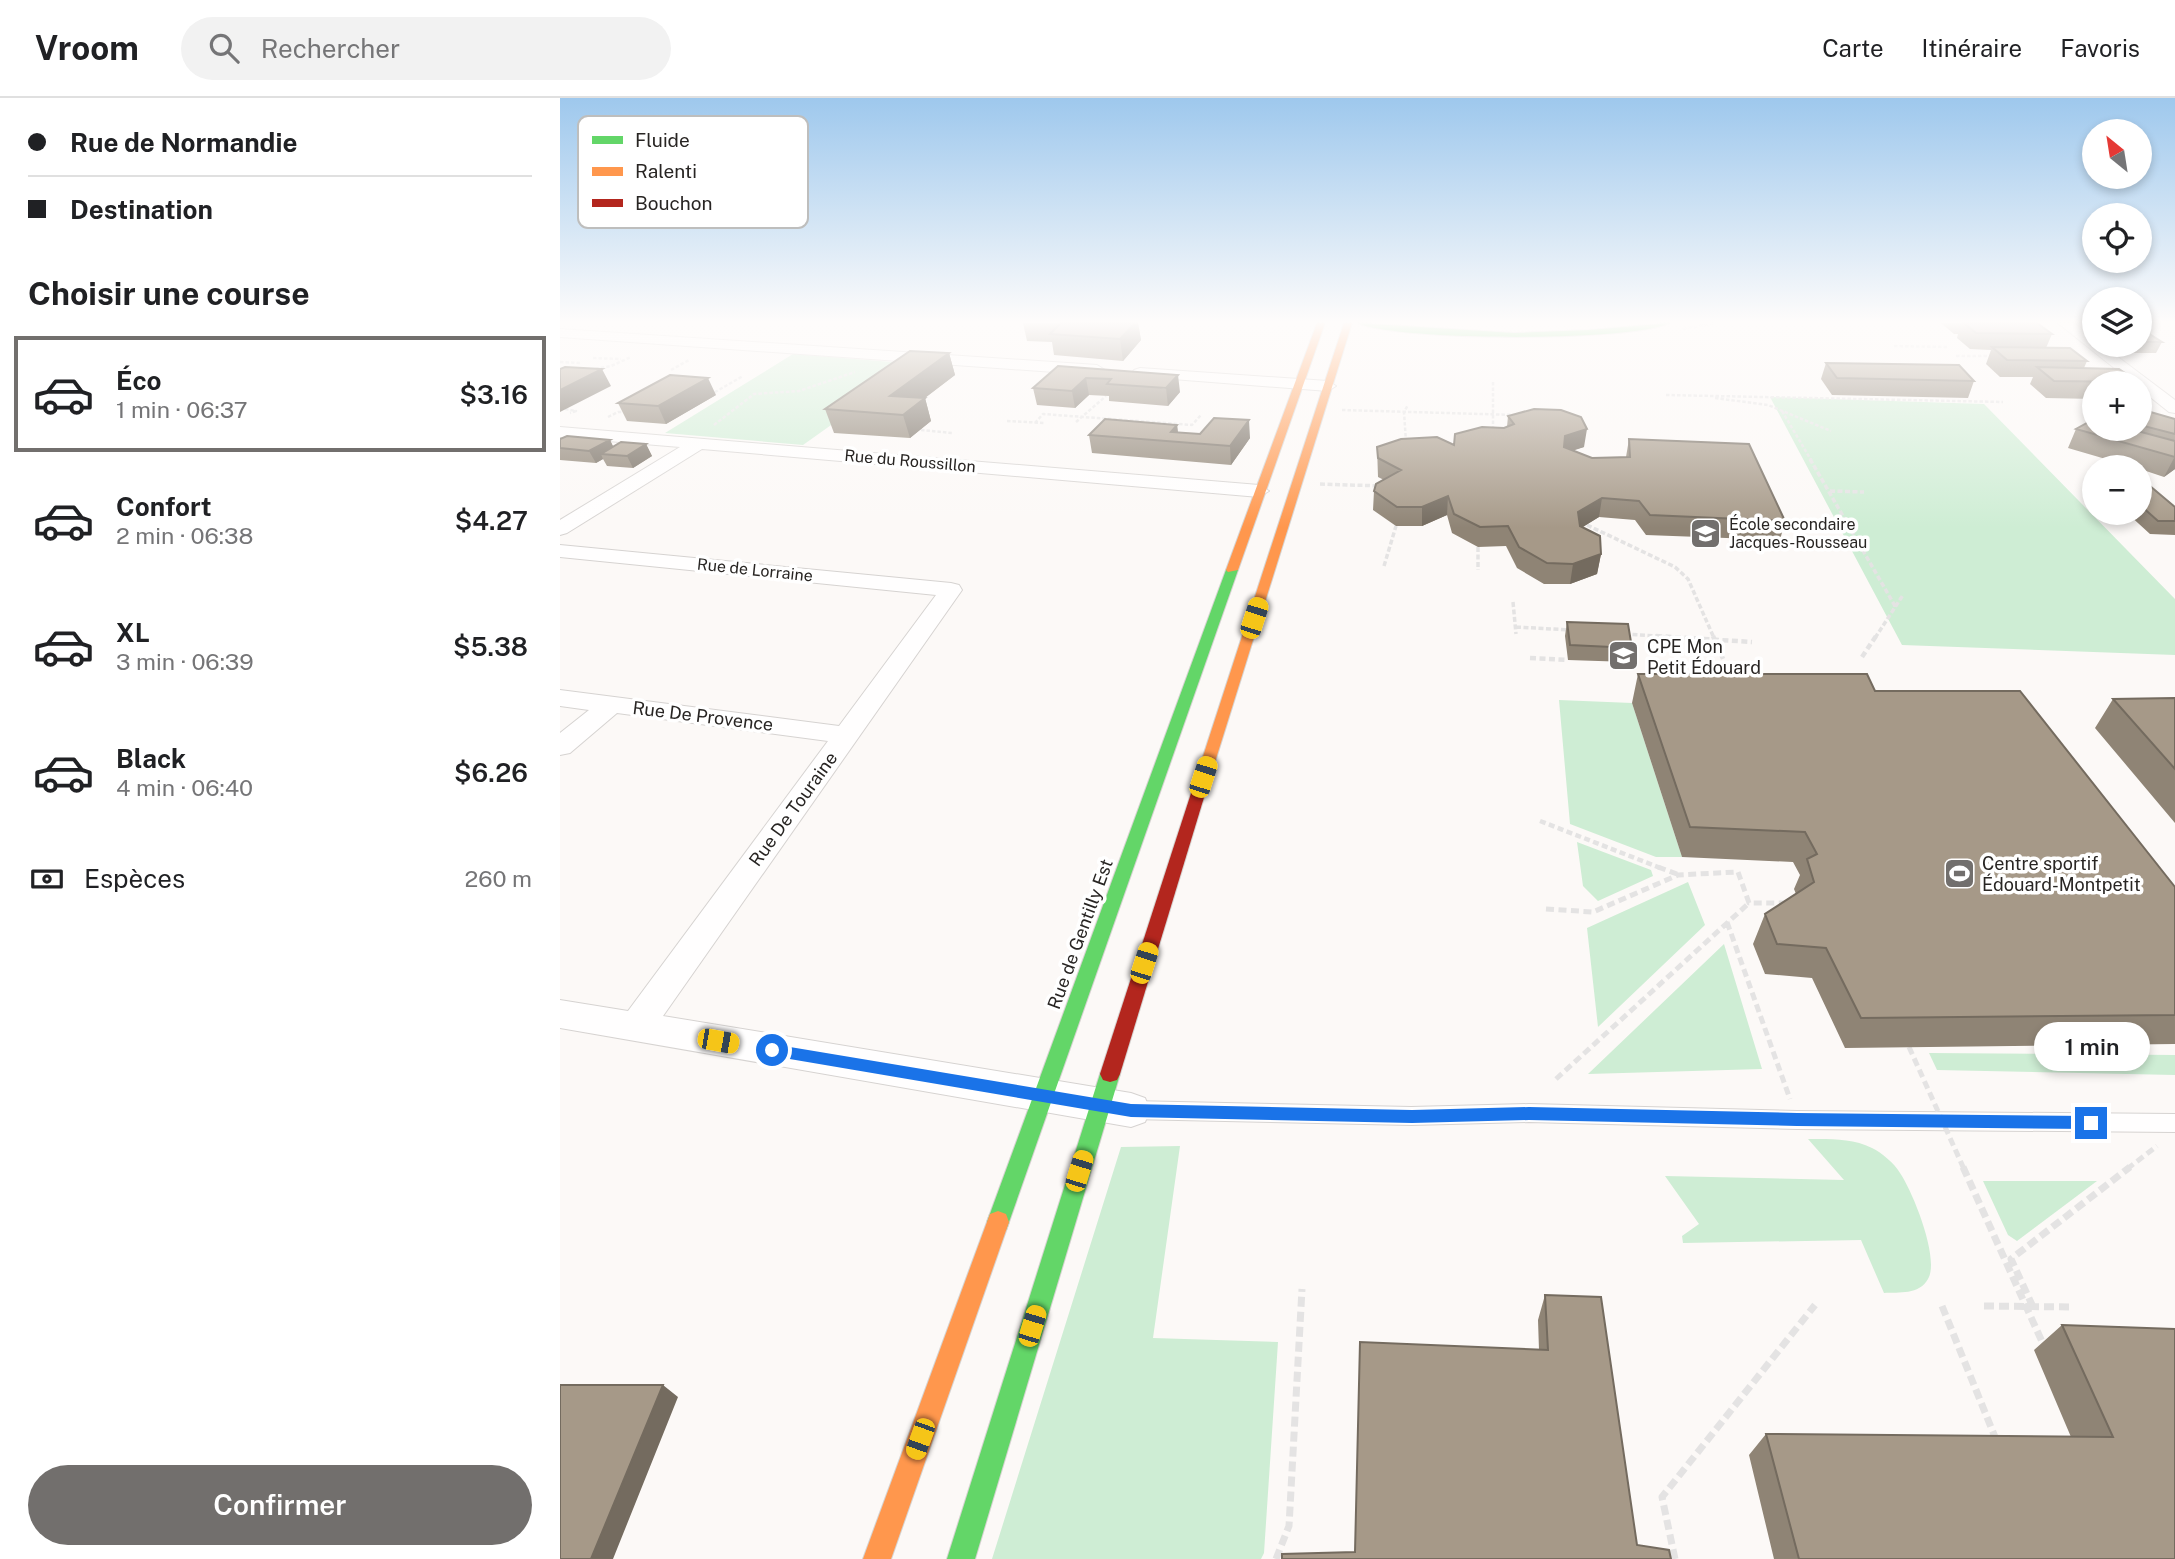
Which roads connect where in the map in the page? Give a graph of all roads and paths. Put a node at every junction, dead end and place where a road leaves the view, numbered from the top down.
1 (715, 391) edge
2 (796, 391) edge
3 (1296, 391) edge
4 (1326, 391) edge
5 (1493, 391) edge
6 (2153, 391) edge
7 (710, 394) edge
8 (1106, 396) edge
9 (2003, 402) dead end
10 (1408, 405) dead end
11 (1050, 406) edge
12 (2175, 408) edge
13 (1321, 409) junction
14 (1782, 411) junction
15 (1404, 412) junction
16 (1043, 414) junction
17 (1200, 415) dead end
18 (1492, 415) junction
19 (1517, 415) edge
20 (1083, 417) junction
21 (1007, 421) dead end
22 (1076, 422) dead end
23 (1035, 423) junction
24 (1045, 424) dead end
25 (1192, 425) junction
26 (921, 430) edge
27 (1831, 431) dead end
28 (560, 432) edge
29 (952, 433) dead end
30 (1184, 434) edge
31 (1494, 435) edge
32 (679, 442) junction
33 (700, 443) junction
34 (1406, 446) edge
35 (1297, 485) junction
36 (1393, 486) edge
37 (1259, 491) junction
38 (1829, 491) junction
39 (1864, 492) dead end
40 (1587, 525) edge
41 (1396, 526) edge
42 (560, 529) edge
43 (1478, 547) edge
44 (560, 551) edge
45 (1384, 566) dead end
46 (1478, 570) dead end
47 (951, 590) joint
48 (1903, 595) dead end
49 (1513, 601) dead end
50 (1895, 606) junction
51 (1516, 627) junction
52 (1571, 631) edge
53 (1613, 633) edge
54 (1516, 634) dead end
55 (1752, 642) dead end
56 (1862, 657) dead end
57 (1530, 658) dead end
58 (1568, 660) edge
59 (1731, 678) edge
60 (560, 698) edge
61 (611, 705) junction
62 (846, 735) junction
63 (560, 747) edge
64 (1540, 821) dead end
65 (1678, 875) junction
66 (1749, 903) junction
67 (1799, 903) edge
68 (1546, 909) dead end
69 (1727, 922) junction
70 (560, 1014) edge
71 (636, 1027) junction
72 (1909, 1047) dead end
73 (1556, 1079) dead end
74 (1043, 1096) junction
75 (1115, 1108) junction
76 (1797, 1120) junction
77 (2175, 1123) edge
78 (2158, 1145) dead end
79 (1302, 1289) dead end
80 (1815, 1305) dead end
81 (1942, 1306) dead end
82 (1984, 1306) dead end
83 (2033, 1307) junction
84 (2071, 1307) dead end
85 (2046, 1350) dead end
86 (1998, 1445) edge
87 (877, 1559) edge
88 (961, 1559) edge
89 (1276, 1559) edge
90 (1675, 1559) edge

1 - 7 path
2 - 32 path
3 - 37 street, Rue de Gentilly Est
4 - 13 street
5 - 18 path
6 - 12 street
8 - 20 path
9 - 14 path
10 - 15 path
11 - 16 path
13 - 15 path
13 - 35 street
14 - 27 path
14 - 38 path
15 - 18 path
15 - 34 path
16 - 20 path
16 - 23 path
17 - 25 path
18 - 19 path
18 - 31 path
20 - 22 path
20 - 25 path
21 - 23 path
23 - 24 path
25 - 30 path
26 - 29 path
28 - 32 street, Rue du Roussillon
32 - 33 street, Rue du Roussillon
33 - 37 street, Rue du Roussillon
33 - 42 street
35 - 36 path
35 - 75 street
37 - 74 street, Rue de Gentilly Est
38 - 39 path
38 - 50 path
40 - 59 path, bridge
41 - 45 path
43 - 46 path
44 - 47 street, Rue de Lorraine
47 - 62 street, Rue De Touraine
48 - 50 path
49 - 51 path
50 - 56 path
51 - 52 path
51 - 54 path
53 - 55 path
57 - 58 path
60 - 61 street, Rue De Provence
61 - 62 street, Rue De Provence
61 - 63 street
62 - 71 street, Rue De Touraine
64 - 65 path
65 - 66 path
65 - 68 path
66 - 67 path
66 - 69 path
69 - 73 path
69 - 76 path
70 - 71 street
71 - 74 street
72 - 85 path, bridge
74 - 75 street
74 - 87 street, Rue de Gentilly Est
75 - 76 lane
75 - 88 street
76 - 77 lane
78 - 83 path
79 - 89 path
80 - 90 path
81 - 86 path
82 - 83 path
83 - 84 path

